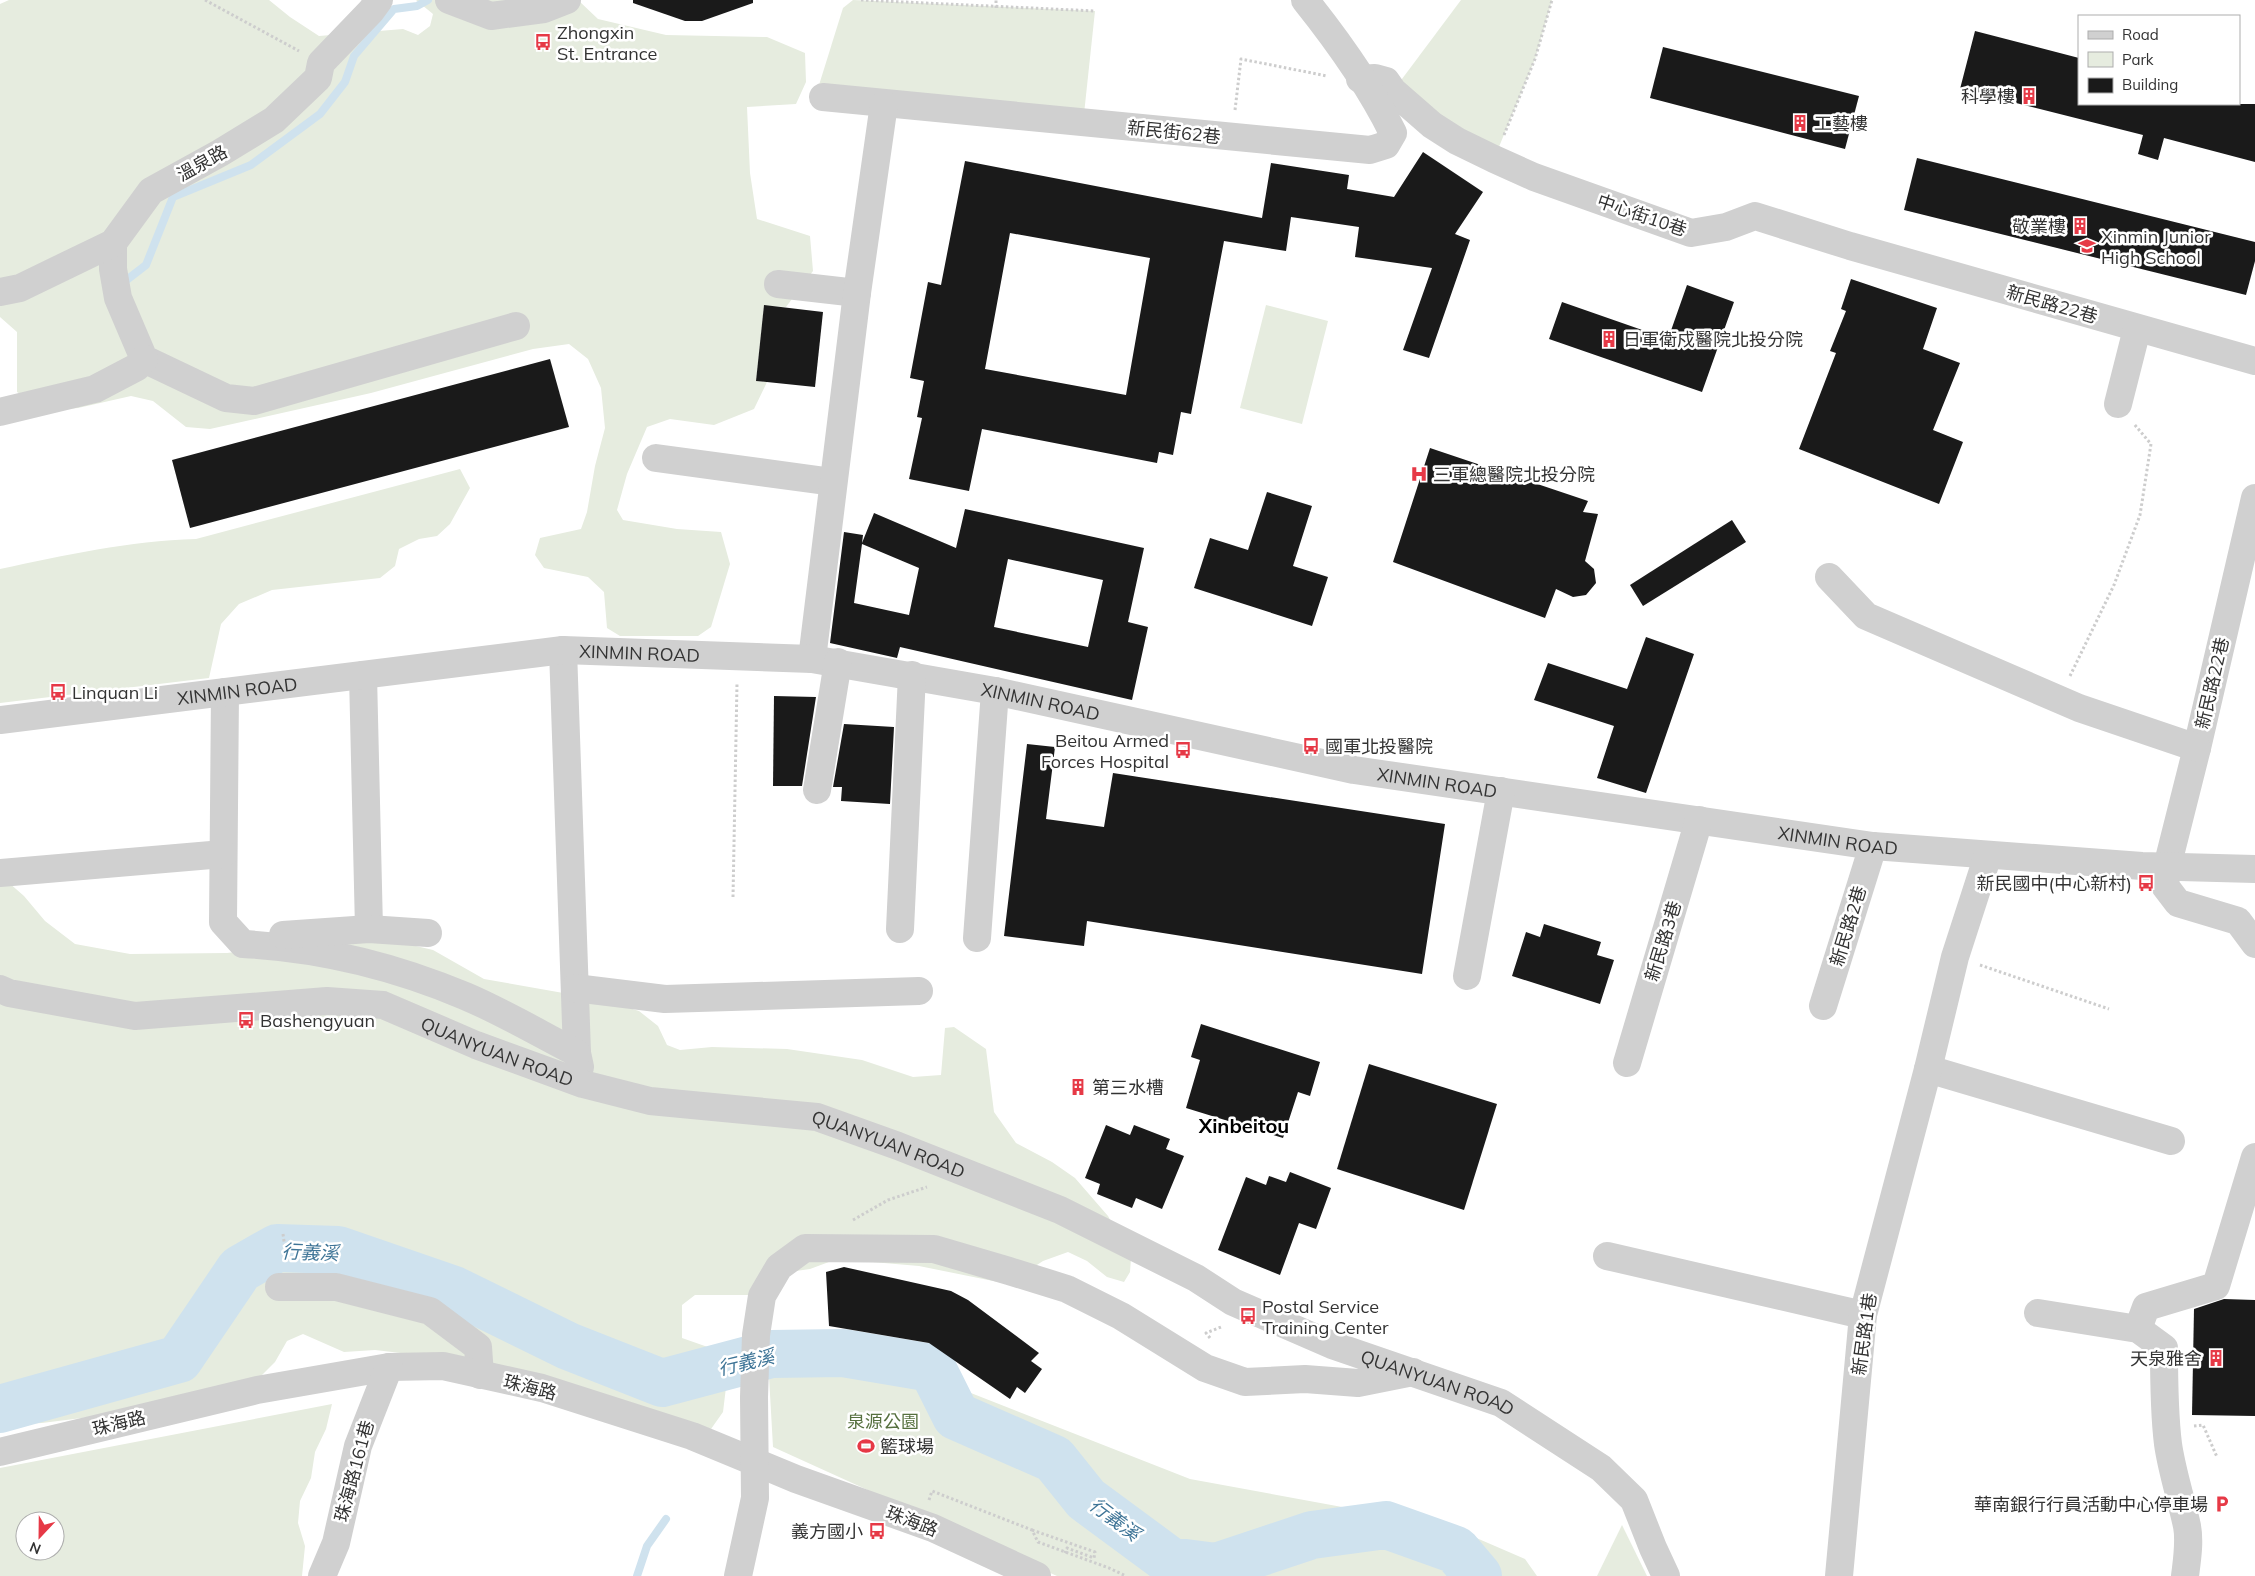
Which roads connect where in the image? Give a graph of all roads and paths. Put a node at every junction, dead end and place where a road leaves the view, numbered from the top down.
1 (206, 0) edge
2 (379, 0) edge
3 (567, 0) edge
4 (861, 0) edge
5 (996, 0) edge
6 (1305, 0) edge
7 (1552, 0) edge
8 (453, 2) edge
9 (996, 8) junction
10 (1095, 11) dead end
11 (321, 63) junction
12 (1360, 78) junction
13 (822, 97) dead end
14 (884, 104) junction
15 (1232, 138) junction
16 (1494, 159) junction
17 (113, 243) junction
18 (1850, 246) joint
19 (778, 284) dead end
20 (0, 292) edge
21 (857, 294) junction
22 (516, 326) dead end
23 (2137, 329) junction
24 (144, 359) junction
25 (2255, 361) edge
26 (2118, 404) joint
27 (0, 412) edge
28 (656, 458) dead end
29 (833, 482) junction
30 (2255, 498) edge
31 (1829, 577) dead end
32 (563, 650) junction
33 (737, 655) junction
34 (825, 660) junction
35 (363, 675) junction
36 (912, 675) junction
37 (995, 691) junction
38 (225, 692) junction
39 (2058, 699) junction
40 (0, 720) edge
41 (2197, 748) junction
42 (818, 790) dead end
43 (1501, 791) junction
44 (1699, 820) junction
45 (1873, 846) junction
46 (223, 854) junction
47 (1988, 855) junction
48 (2166, 867) junction
49 (2255, 869) edge
50 (0, 873) edge
51 (733, 897) dead end
52 (368, 929) junction
53 (900, 929) dead end
54 (428, 933) dead end
55 (283, 935) dead end
56 (977, 938) dead end
57 (2255, 944) edge
58 (1956, 957) junction
59 (1466, 976) dead end
60 (575, 988) junction
61 (0, 989) edge
62 (919, 991) dead end
63 (1823, 1006) dead end
64 (2109, 1009) dead end
65 (578, 1053) junction
66 (1627, 1063) dead end
67 (1928, 1069) junction
68 (583, 1084) junction
69 (2171, 1141) dead end
70 (2255, 1157) edge
71 (973, 1176) junction
72 (847, 1224) dead end
73 (1607, 1256) dead end
74 (279, 1287) dead end
75 (1233, 1302) junction
76 (2038, 1313) dead end
77 (1863, 1315) junction
78 (2138, 1329) junction
79 (1216, 1345) dead end
80 (1332, 1345) junction
81 (390, 1367) junction
82 (1414, 1372) junction
83 (1220, 1373) junction
84 (480, 1375) junction
85 (2203, 1424) dead end
86 (0, 1452) edge
87 (2217, 1457) dead end
88 (755, 1462) junction
89 (932, 1491) dead end
90 (1032, 1530) junction
91 (1065, 1553) junction
92 (322, 1576) edge
93 (738, 1576) edge
94 (1037, 1576) edge
95 (1126, 1576) edge
96 (1666, 1576) edge
97 (1839, 1576) edge
98 (2185, 1576) edge

1 - 11 path
2 - 11 street, 溫泉路
3 - 8 street
4 - 9 path
5 - 9 path
6 - 12 street
7 - 16 path
9 - 10 path
11 - 17 street, 溫泉路
12 - 15 path
12 - 15 street, 新民街62巷
12 - 16 street, 中心街10巷
13 - 14 street, 新民街62巷
14 - 15 street, 新民街62巷
14 - 21 street
16 - 18 street, 中心街10巷
17 - 20 street, 溫泉路
17 - 24 street
18 - 23 street, 新民路22巷
19 - 21 street
21 - 29 street
22 - 24 street
23 - 25 street, 新民路22巷
23 - 26 street
24 - 27 street
26 - 39 path
28 - 29 street
29 - 34 street
30 - 41 street, 新民路22巷
31 - 39 street
32 - 33 street, XINMIN ROAD
32 - 35 street, XINMIN ROAD
32 - 60 street
33 - 34 street, XINMIN ROAD
33 - 51 path
34 - 36 street, XINMIN ROAD
34 - 42 street
35 - 38 street, XINMIN ROAD
35 - 52 street
36 - 37 street, XINMIN ROAD
36 - 53 street
37 - 43 street, XINMIN ROAD
37 - 56 street
38 - 40 street, XINMIN ROAD
38 - 46 street
39 - 41 street
41 - 48 street, 新民路22巷
43 - 44 street, XINMIN ROAD
43 - 59 street
44 - 45 street, XINMIN ROAD
44 - 66 street, 新民路3巷
45 - 47 street, XINMIN ROAD
45 - 63 street, 新民路2巷
46 - 50 street
46 - 65 street
47 - 48 street, XINMIN ROAD
47 - 58 street, 新民路1巷
48 - 49 street, XINMIN ROAD
48 - 57 street
52 - 54 street
52 - 55 street
58 - 64 path
58 - 67 street, 新民路1巷
60 - 62 street
60 - 65 street
61 - 68 street, QUANYUAN ROAD
65 - 68 street
67 - 69 street
67 - 77 street, 新民路1巷
68 - 71 street, QUANYUAN ROAD
70 - 78 street
71 - 72 path
71 - 75 street, QUANYUAN ROAD
73 - 77 street
74 - 84 street
75 - 79 path
75 - 80 street, QUANYUAN ROAD
76 - 78 street
77 - 97 street, 新民路1巷
78 - 98 street
80 - 82 street, QUANYUAN ROAD
80 - 83 street
81 - 84 street, 珠海路
81 - 86 street, 珠海路
81 - 92 street, 珠海路161巷
82 - 83 street
82 - 96 street, QUANYUAN ROAD
83 - 88 street
84 - 88 street, 珠海路
85 - 87 path
88 - 93 street
88 - 94 street, 珠海路
89 - 90 path
90 - 91 path
90 - 91 path
91 - 95 path

